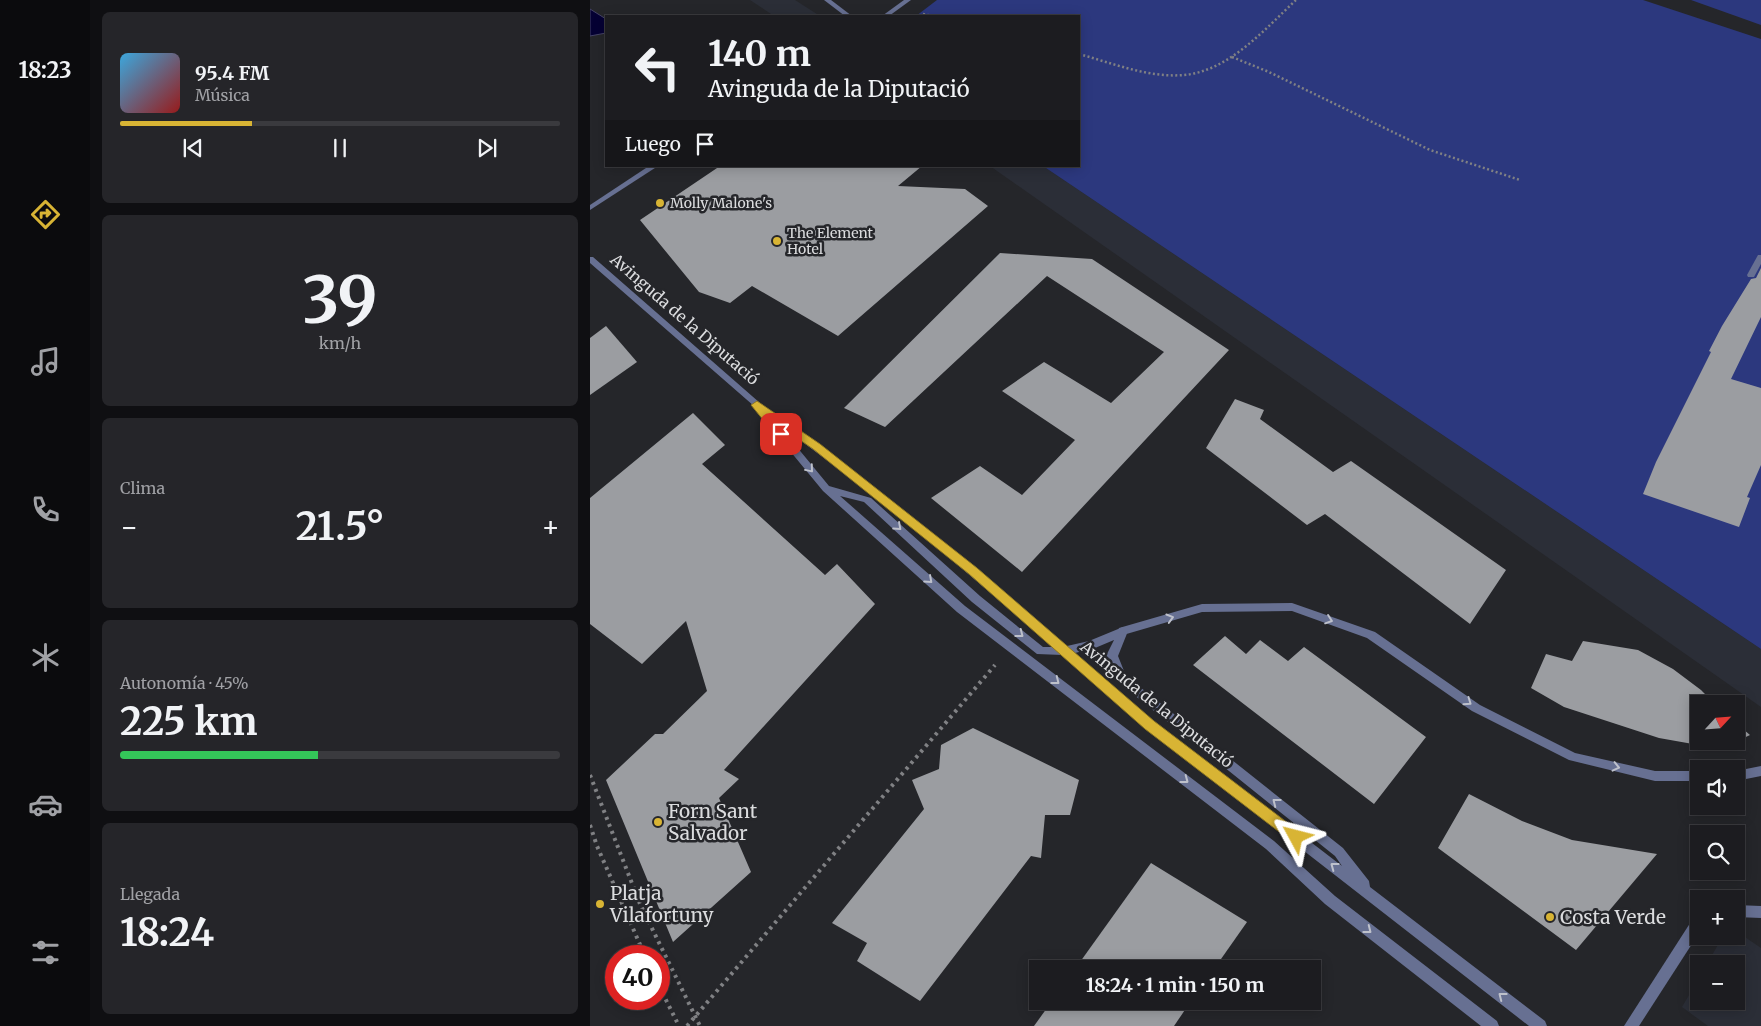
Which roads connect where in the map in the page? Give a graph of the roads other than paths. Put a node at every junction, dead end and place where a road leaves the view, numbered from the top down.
1 (827, 0) edge
2 (908, 0) edge
3 (848, 15) edge
4 (886, 15) edge
5 (652, 167) edge
6 (590, 208) edge
7 (1761, 257) edge
8 (590, 259) edge
9 (1751, 275) dead end
10 (757, 405) junction
11 (826, 489) junction
12 (1123, 631) junction
13 (1065, 651) junction
14 (1761, 771) edge
15 (1745, 774) edge
16 (1690, 776) edge
17 (1373, 896) junction
18 (1745, 911) edge
19 (1761, 912) edge
20 (1690, 935) edge
21 (1492, 1026) edge
22 (1540, 1026) edge
23 (1631, 1026) edge

1 - 3 street
2 - 4 street
5 - 6 street
7 - 9 street
8 - 10 street, Avinguda de la Diputació
10 -> 11 street, Avinguda de la Diputació
10 - 13 street, Avinguda de la Diputació
11 -> 13 street
11 -> 21 street, Avinguda de la Diputació
12 - 13 street
12 -> 16 street
17 -> 12 street
17 -> 13 street, Avinguda de la Diputació
14 - 15 street
22 -> 17 street, Avinguda de la Diputació
18 - 19 street
20 - 23 street

